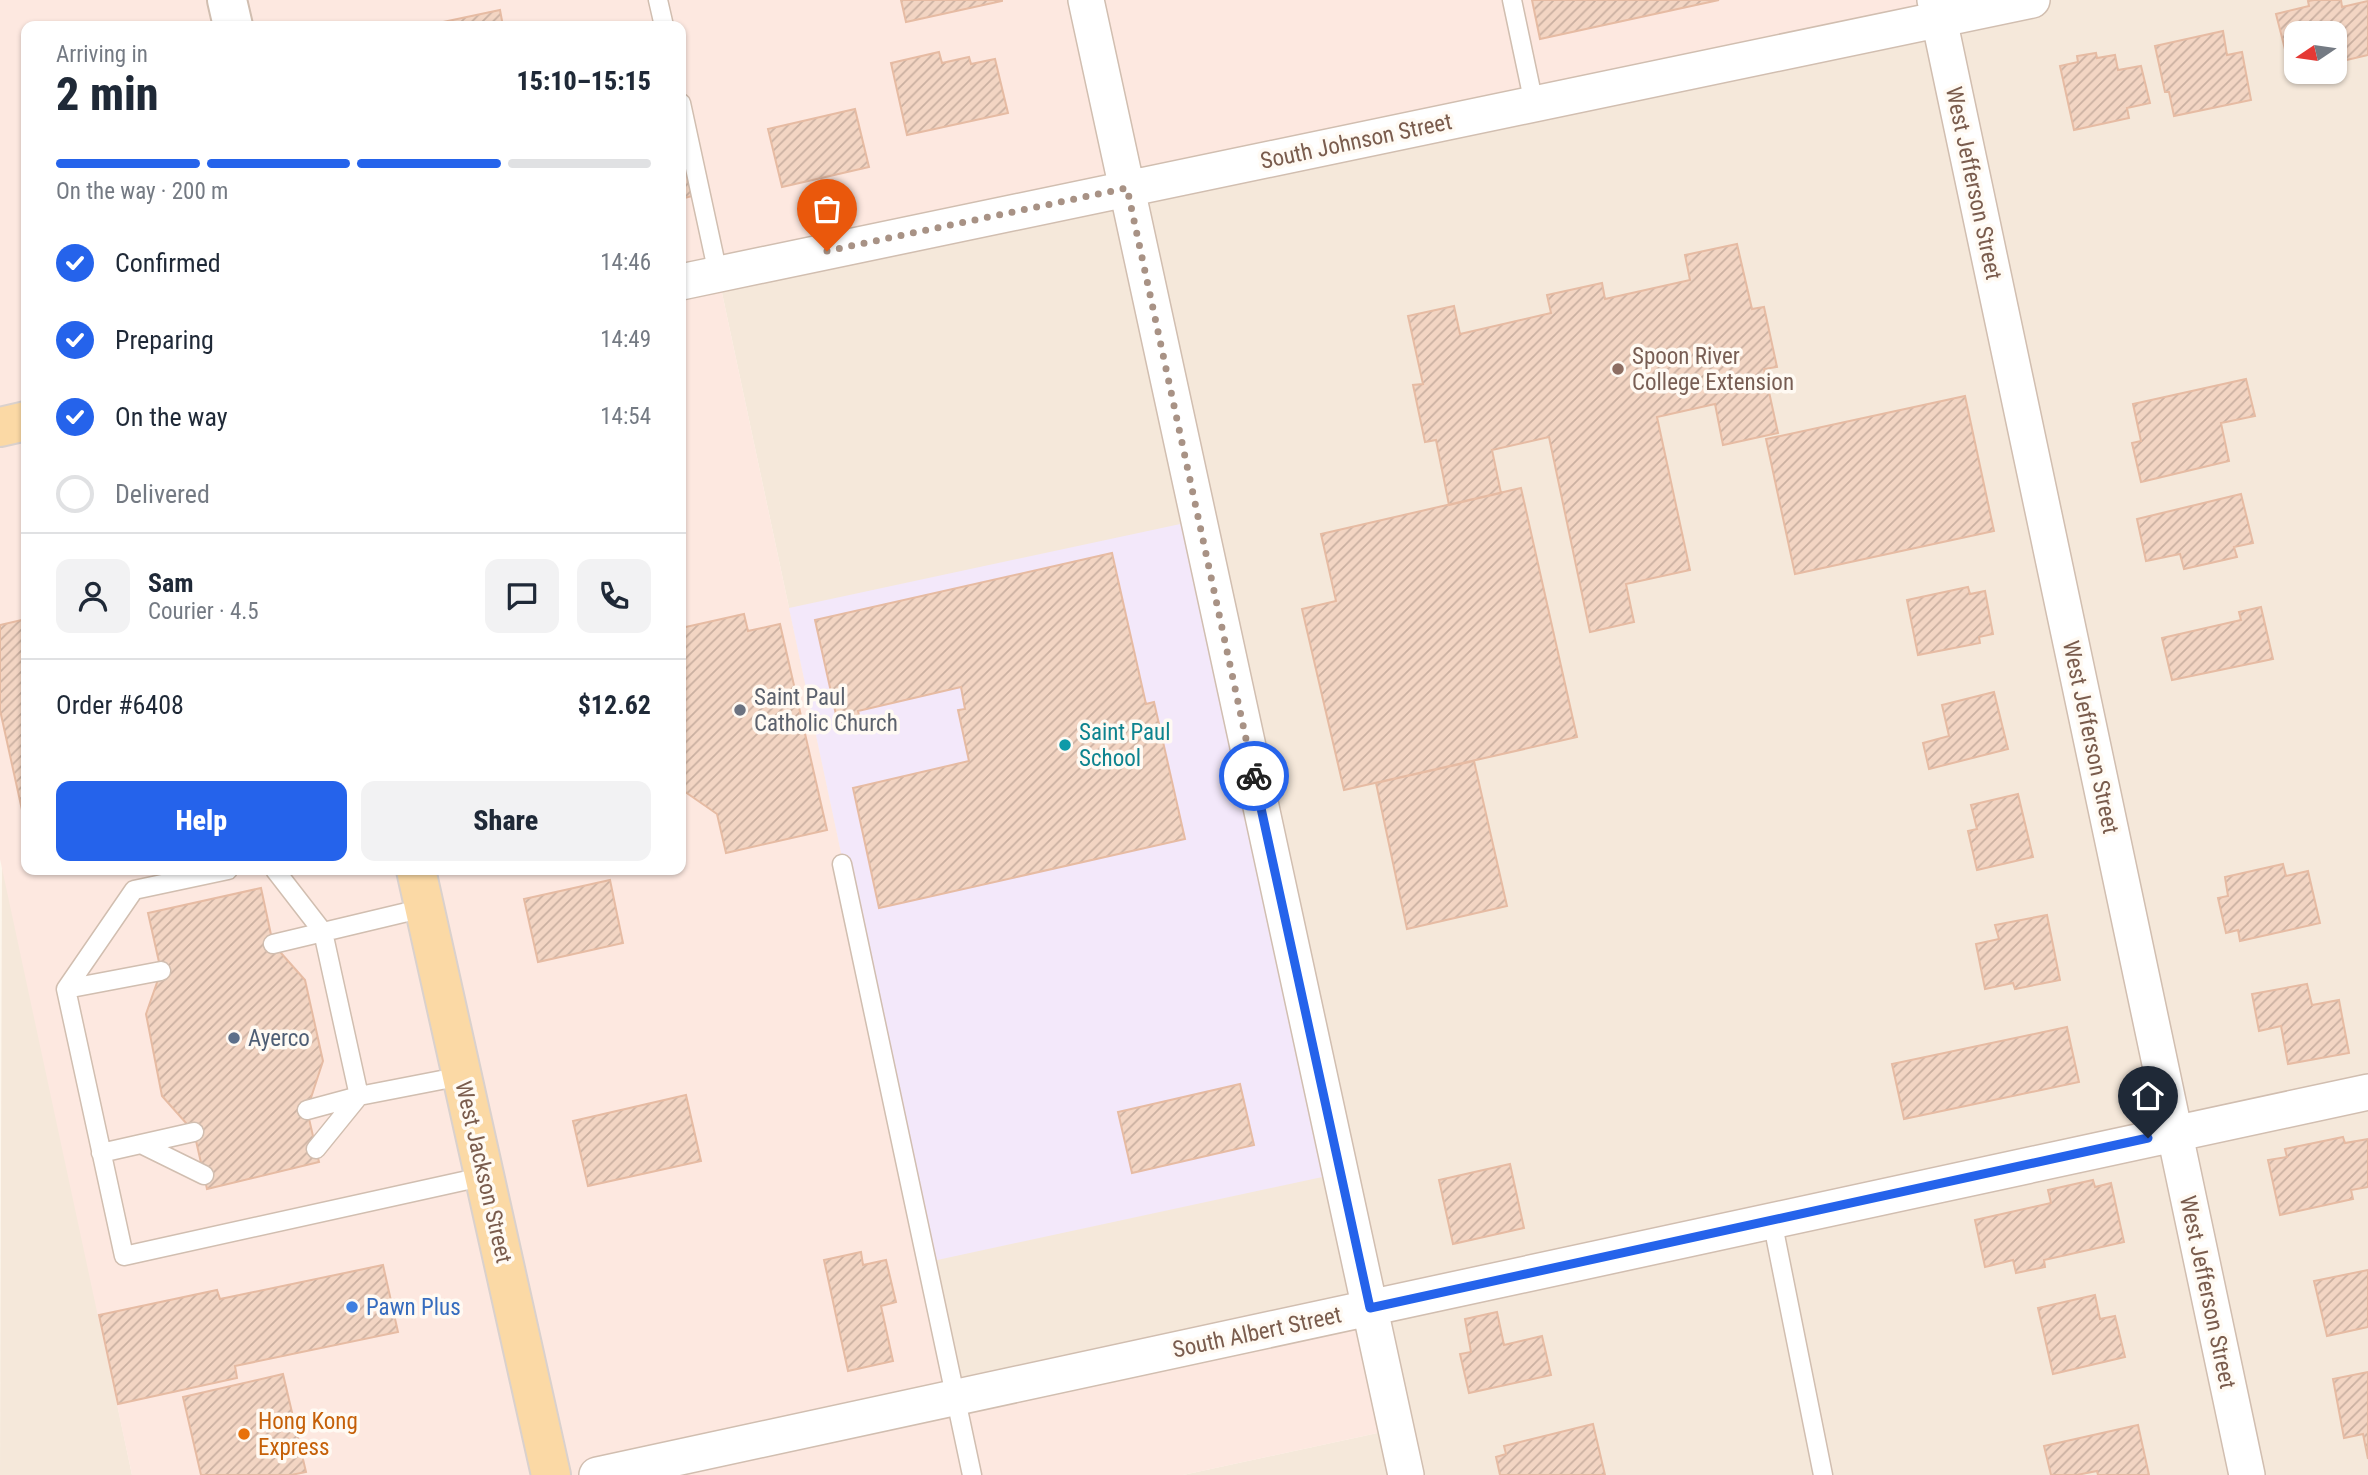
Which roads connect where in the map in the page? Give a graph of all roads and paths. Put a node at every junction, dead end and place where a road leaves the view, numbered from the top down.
1 (227, 0) edge
2 (658, 0) edge
3 (1086, 0) edge
4 (1512, 0) edge
5 (2032, 0) edge
6 (1937, 10) edge
7 (232, 21) edge
8 (663, 21) edge
9 (1534, 104) junction
10 (686, 126) edge
11 (1127, 188) junction
12 (718, 274) junction
13 (686, 281) edge
14 (21, 422) edge
15 (0, 426) edge
16 (0, 440) edge
17 (21, 442) edge
18 (842, 864) dead end
19 (204, 875) edge
20 (279, 875) edge
21 (417, 875) edge
22 (424, 908) junction
23 (323, 932) junction
24 (273, 944) dead end
25 (161, 971) dead end
26 (66, 989) junction
27 (462, 1076) junction
28 (2368, 1092) edge
29 (359, 1096) junction
30 (307, 1110) dead end
31 (194, 1132) dead end
32 (2175, 1132) junction
33 (141, 1144) junction
34 (316, 1149) dead end
35 (101, 1153) junction
36 (204, 1175) dead end
37 (486, 1176) junction
38 (1772, 1220) junction
39 (1370, 1308) junction
40 (957, 1397) junction
41 (551, 1475) edge
42 (597, 1475) edge
43 (972, 1475) edge
44 (1406, 1475) edge
45 (1823, 1475) edge
46 (2247, 1475) edge

1 - 7 street
2 - 8 lane
3 - 11 street
4 - 9 lane
5 - 6 street, South Johnson Street
6 - 9 street, South Johnson Street
6 - 32 street, West Jefferson Street
9 - 11 street, South Johnson Street
10 - 12 lane
11 - 12 street, South Johnson Street
11 - 39 street
12 - 13 street, South Johnson Street
14 - 15 main road
16 - 17 main road
18 - 40 lane
19 - 26 lane
20 - 23 lane
21 - 22 main road, West Jackson Street
22 - 23 lane
22 - 27 main road, West Jackson Street
23 - 24 lane
23 - 29 lane
25 - 26 lane
26 - 35 lane
27 - 29 lane
27 - 37 main road, West Jackson Street
28 - 32 street, South Albert Street
29 - 30 lane
29 - 34 lane
31 - 33 lane
32 - 38 street, South Albert Street
32 - 46 street, West Jefferson Street
33 - 35 lane
33 - 36 lane
35 - 37 lane
37 - 41 main road, West Jackson Street
38 - 39 street, South Albert Street
38 - 45 lane
39 - 40 street, South Albert Street
39 - 44 street
40 - 42 street, South Albert Street
40 - 43 lane

